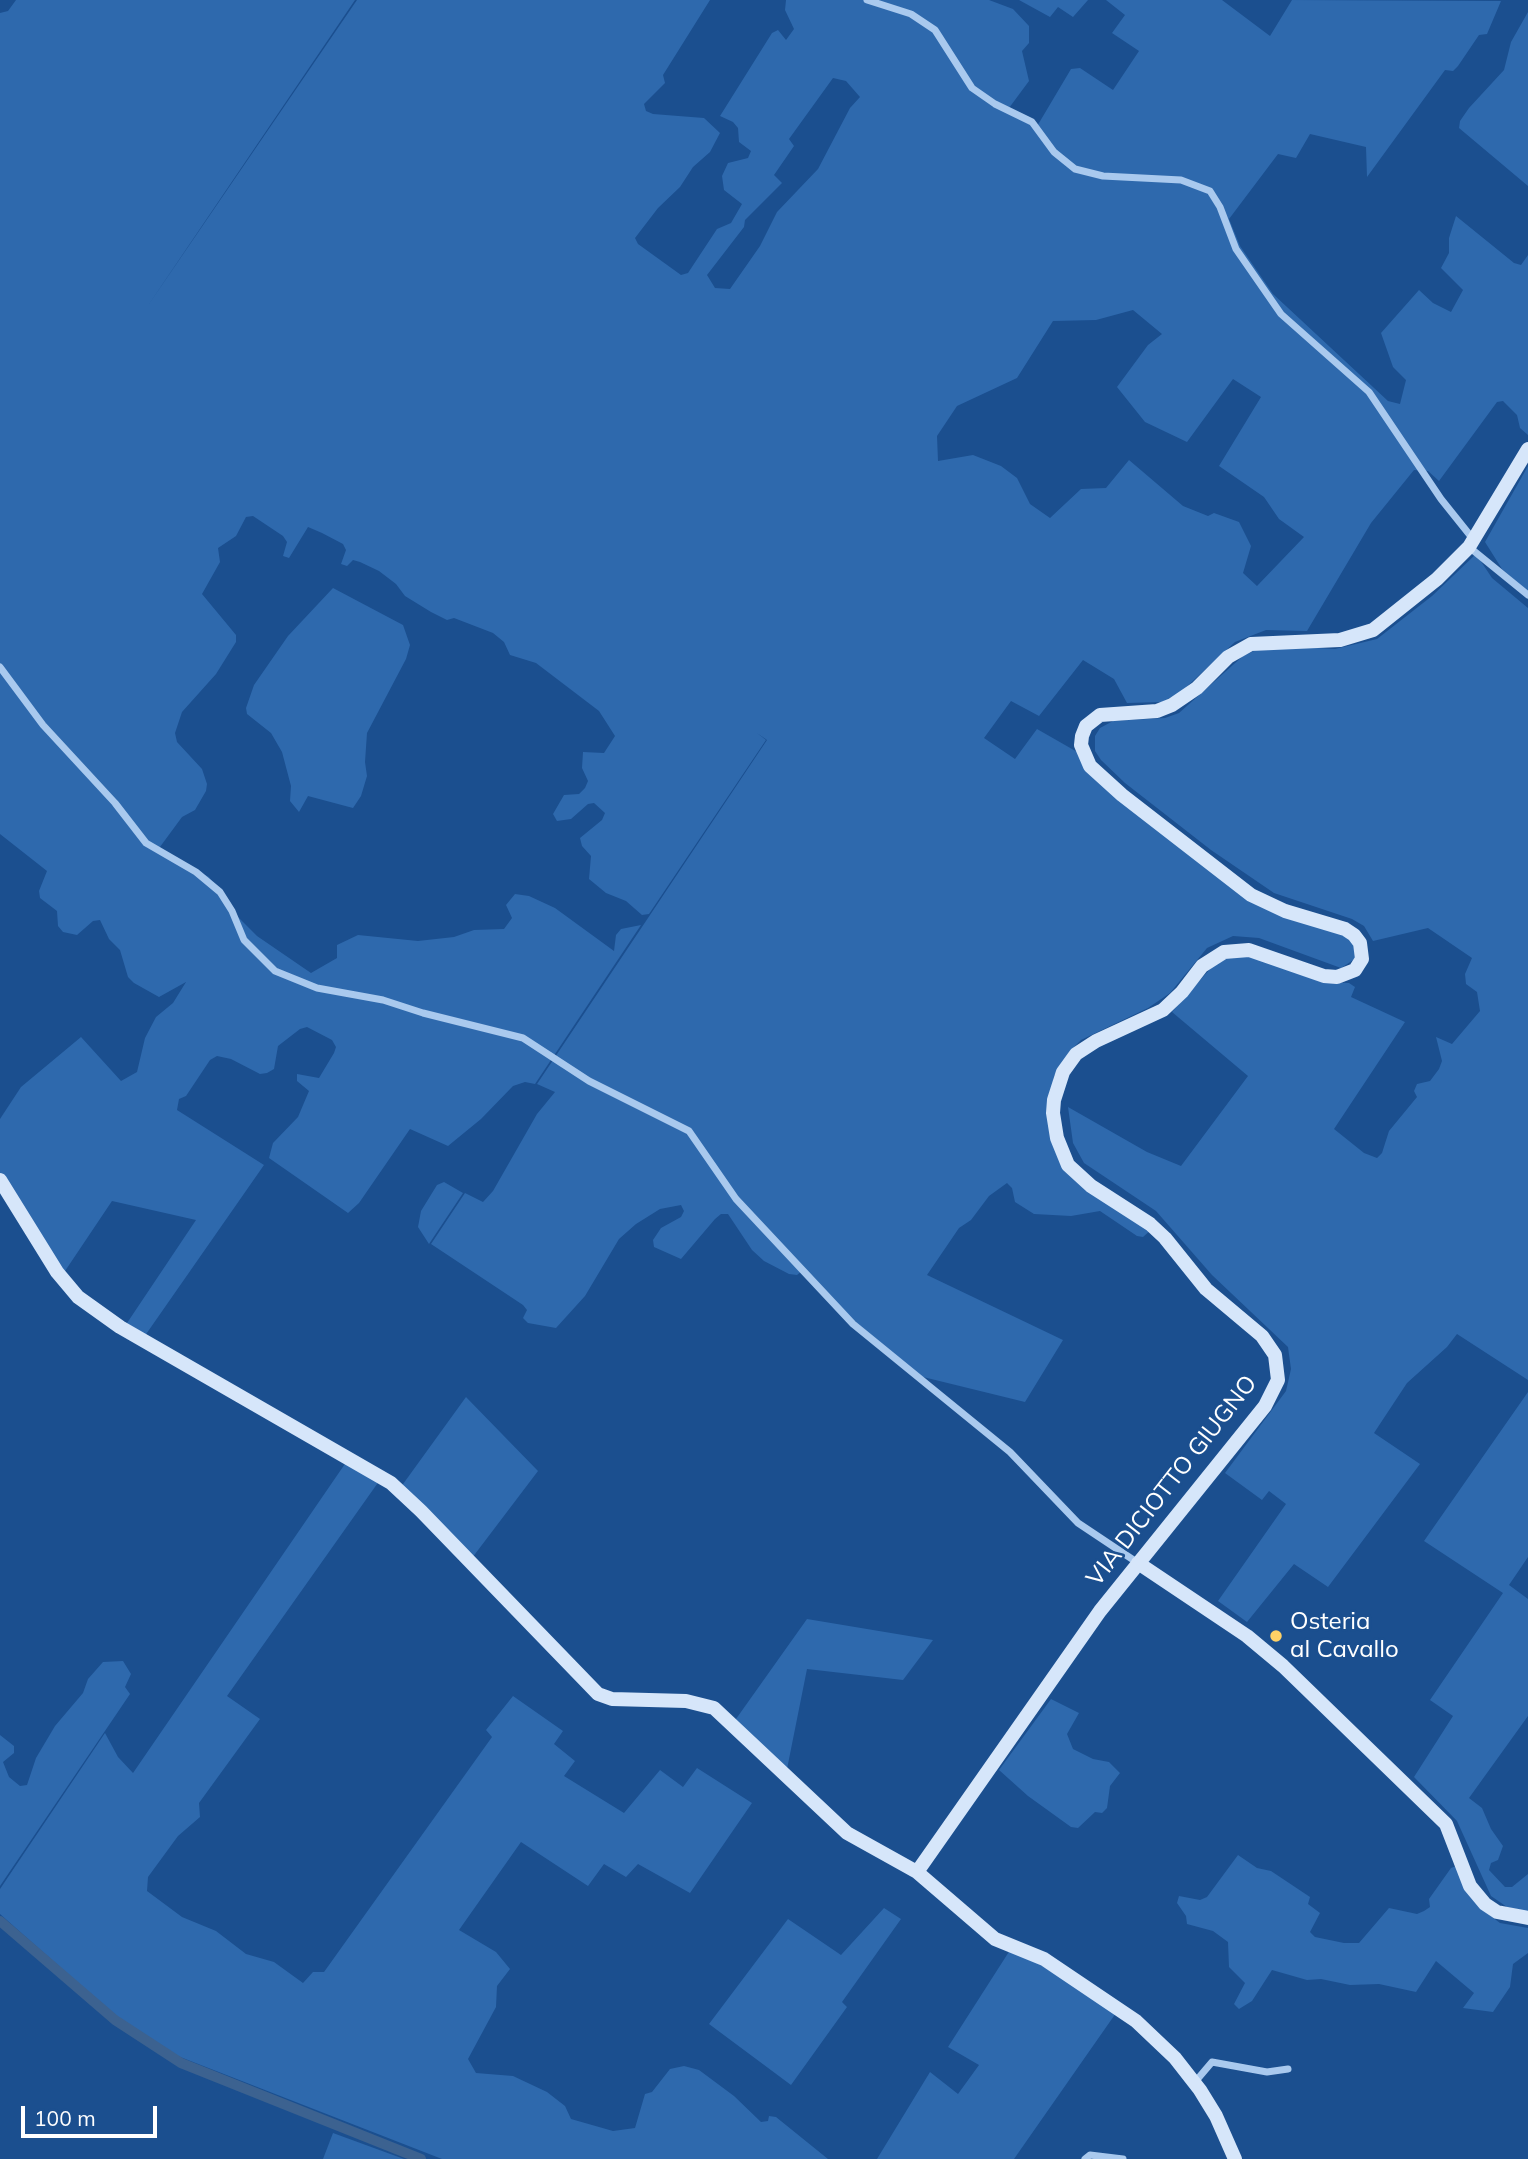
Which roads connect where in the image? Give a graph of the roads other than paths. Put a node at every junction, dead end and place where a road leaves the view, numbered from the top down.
1 (867, 0) edge
2 (1528, 449) edge
3 (1471, 543) junction
4 (1528, 595) edge
5 (0, 667) edge
6 (0, 1180) edge
7 (1138, 1563) junction
8 (917, 1871) junction
9 (1528, 1918) edge
10 (1288, 2069) dead end
11 (1194, 2083) junction
12 (1088, 2157) edge
13 (1123, 2159) edge
14 (1235, 2159) edge

1 - 3 street
2 - 3 main road, VIA DICIOTTO GIUGNO
3 - 4 street
3 - 7 main road, VIA DICIOTTO GIUGNO
5 - 7 street
6 - 8 main road
7 - 8 main road, VIA DICIOTTO GIUGNO
7 - 9 main road
8 - 11 main road
10 - 11 street
11 - 14 main road
12 - 13 street

